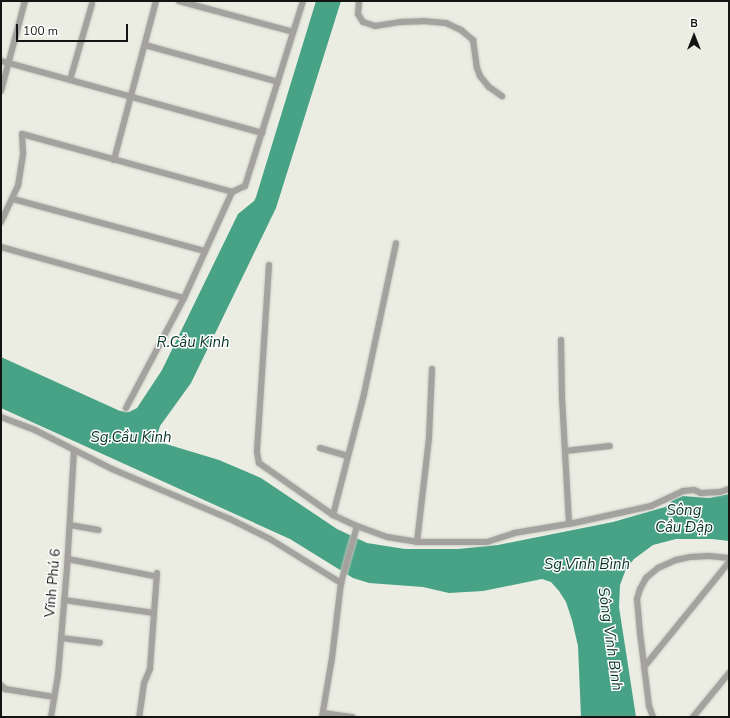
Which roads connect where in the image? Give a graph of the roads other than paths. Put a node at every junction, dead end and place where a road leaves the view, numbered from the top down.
1 (26, 1) edge
2 (156, 1) edge
3 (179, 1) edge
4 (303, 1) edge
5 (359, 1) edge
6 (92, 4) dead end
7 (293, 32) junction
8 (145, 45) junction
9 (1, 61) edge
10 (9, 63) junction
11 (70, 80) junction
12 (278, 82) junction
13 (1, 91) edge
14 (131, 96) junction
15 (502, 96) dead end
16 (262, 133) junction
17 (114, 160) junction
18 (232, 192) junction
19 (13, 199) junction
20 (1, 222) edge
21 (396, 243) dead end
22 (1, 247) edge
23 (205, 251) junction
24 (269, 265) dead end
25 (184, 298) junction
26 (561, 340) dead end
27 (432, 369) dead end
28 (126, 408) dead end
29 (1, 417) edge
30 (610, 446) dead end
31 (320, 448) dead end
32 (74, 451) junction
33 (565, 451) junction
34 (348, 456) junction
35 (729, 489) edge
36 (333, 515) junction
37 (569, 524) junction
38 (70, 525) junction
39 (357, 526) junction
40 (99, 530) dead end
41 (417, 542) junction
42 (729, 558) edge
43 (68, 559) junction
44 (729, 562) edge
45 (342, 580) junction
46 (64, 600) junction
47 (154, 613) junction
48 (61, 638) junction
49 (100, 643) dead end
50 (644, 667) junction
51 (729, 674) edge
52 (1, 685) edge
53 (54, 697) junction
54 (323, 715) edge
55 (51, 717) edge
56 (139, 717) edge
57 (353, 717) edge
58 (653, 717) edge
59 (693, 717) edge

1 - 10 street
2 - 8 street
3 - 7 street
4 - 7 street
5 - 15 street
6 - 11 street
7 - 12 street
8 - 12 street
8 - 14 street
9 - 10 street
10 - 11 street
10 - 13 street
11 - 14 street
12 - 16 street
14 - 16 street
14 - 17 street
16 - 18 street
17 - 18 street
17 - 19 street
18 - 23 street
19 - 20 street
19 - 23 street
21 - 34 street
22 - 25 street
23 - 25 street
24 - 36 street
25 - 28 street
26 - 33 street
27 - 41 street
29 - 32 street
30 - 33 street
31 - 34 street
32 - 38 street, Vĩnh Phú 6
32 - 45 street
33 - 37 street
34 - 36 street
35 - 37 street
36 - 39 street
37 - 41 street
38 - 40 street
38 - 43 street, Vĩnh Phú 6
39 - 41 street
39 - 45 street
42 - 50 street
43 - 46 street, Vĩnh Phú 6
43 - 47 street
44 - 50 street
45 - 54 street
46 - 47 street
46 - 48 street, Vĩnh Phú 6
47 - 56 street
48 - 49 street
48 - 53 street, Vĩnh Phú 6
50 - 58 street
51 - 59 street
52 - 53 street
53 - 55 street, Vĩnh Phú 6
54 - 57 street

